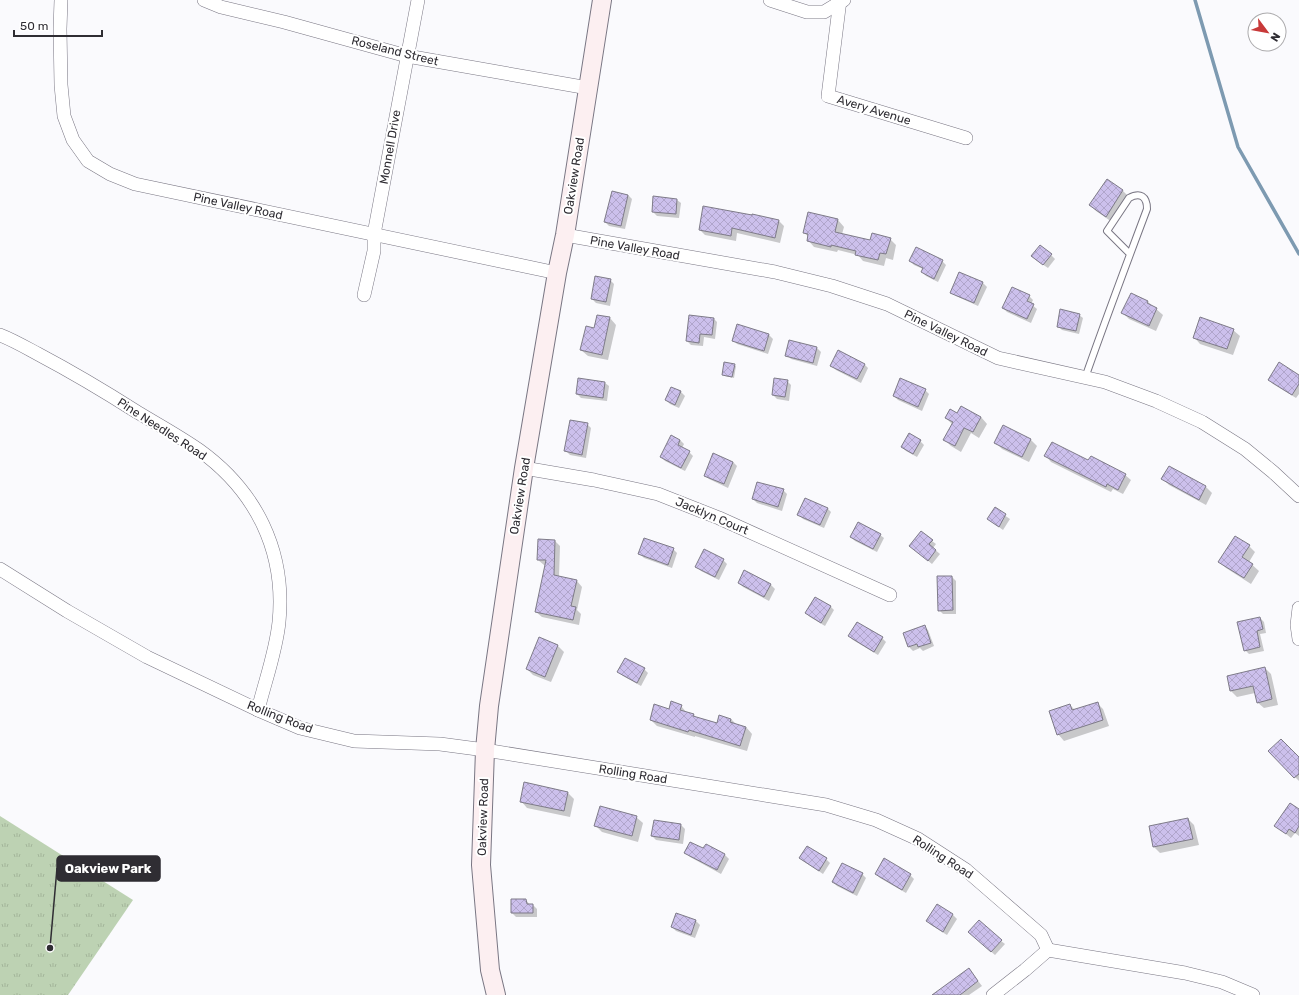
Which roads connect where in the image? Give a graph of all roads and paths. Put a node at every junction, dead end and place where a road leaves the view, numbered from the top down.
1 (61, 0) edge
2 (204, 0) edge
3 (418, 0) edge
4 (602, 0) edge
5 (770, 0) edge
6 (841, 1) edge
7 (407, 56) junction
8 (588, 88) junction
9 (966, 138) dead end
10 (374, 234) junction
11 (565, 236) junction
12 (1130, 254) junction
13 (557, 273) junction
14 (364, 295) dead end
15 (0, 334) edge
16 (1085, 378) junction
17 (524, 468) junction
18 (1299, 496) edge
19 (0, 569) edge
20 (890, 594) dead end
21 (1299, 608) edge
22 (1299, 639) edge
23 (258, 710) junction
24 (485, 750) junction
25 (1048, 950) junction
26 (496, 995) edge
27 (993, 995) edge
28 (1253, 995) edge

1 - 10 street, Pine Valley Road
2 - 7 street, Roseland Street
3 - 7 street, Monnell Drive
4 - 8 street, Oakview Road
5 - 6 street
6 - 9 street, Avery Avenue
7 - 8 street, Roseland Street
7 - 10 street, Monnell Drive
8 - 11 street, Oakview Road
10 - 13 street, Pine Valley Road
10 - 14 street, Monnell Drive
11 - 13 street, Oakview Road
11 - 16 street, Pine Valley Road
12 - 12 lane
12 - 16 lane
13 - 17 street, Oakview Road
15 - 23 street, Pine Needles Road
16 - 18 street, Pine Valley Road
17 - 20 street, Jacklyn Court
17 - 24 street, Oakview Road
19 - 23 street, Rolling Road
21 - 22 street
23 - 24 street, Rolling Road
24 - 25 street, Rolling Road
24 - 26 street, Oakview Road
25 - 27 street
25 - 28 street

